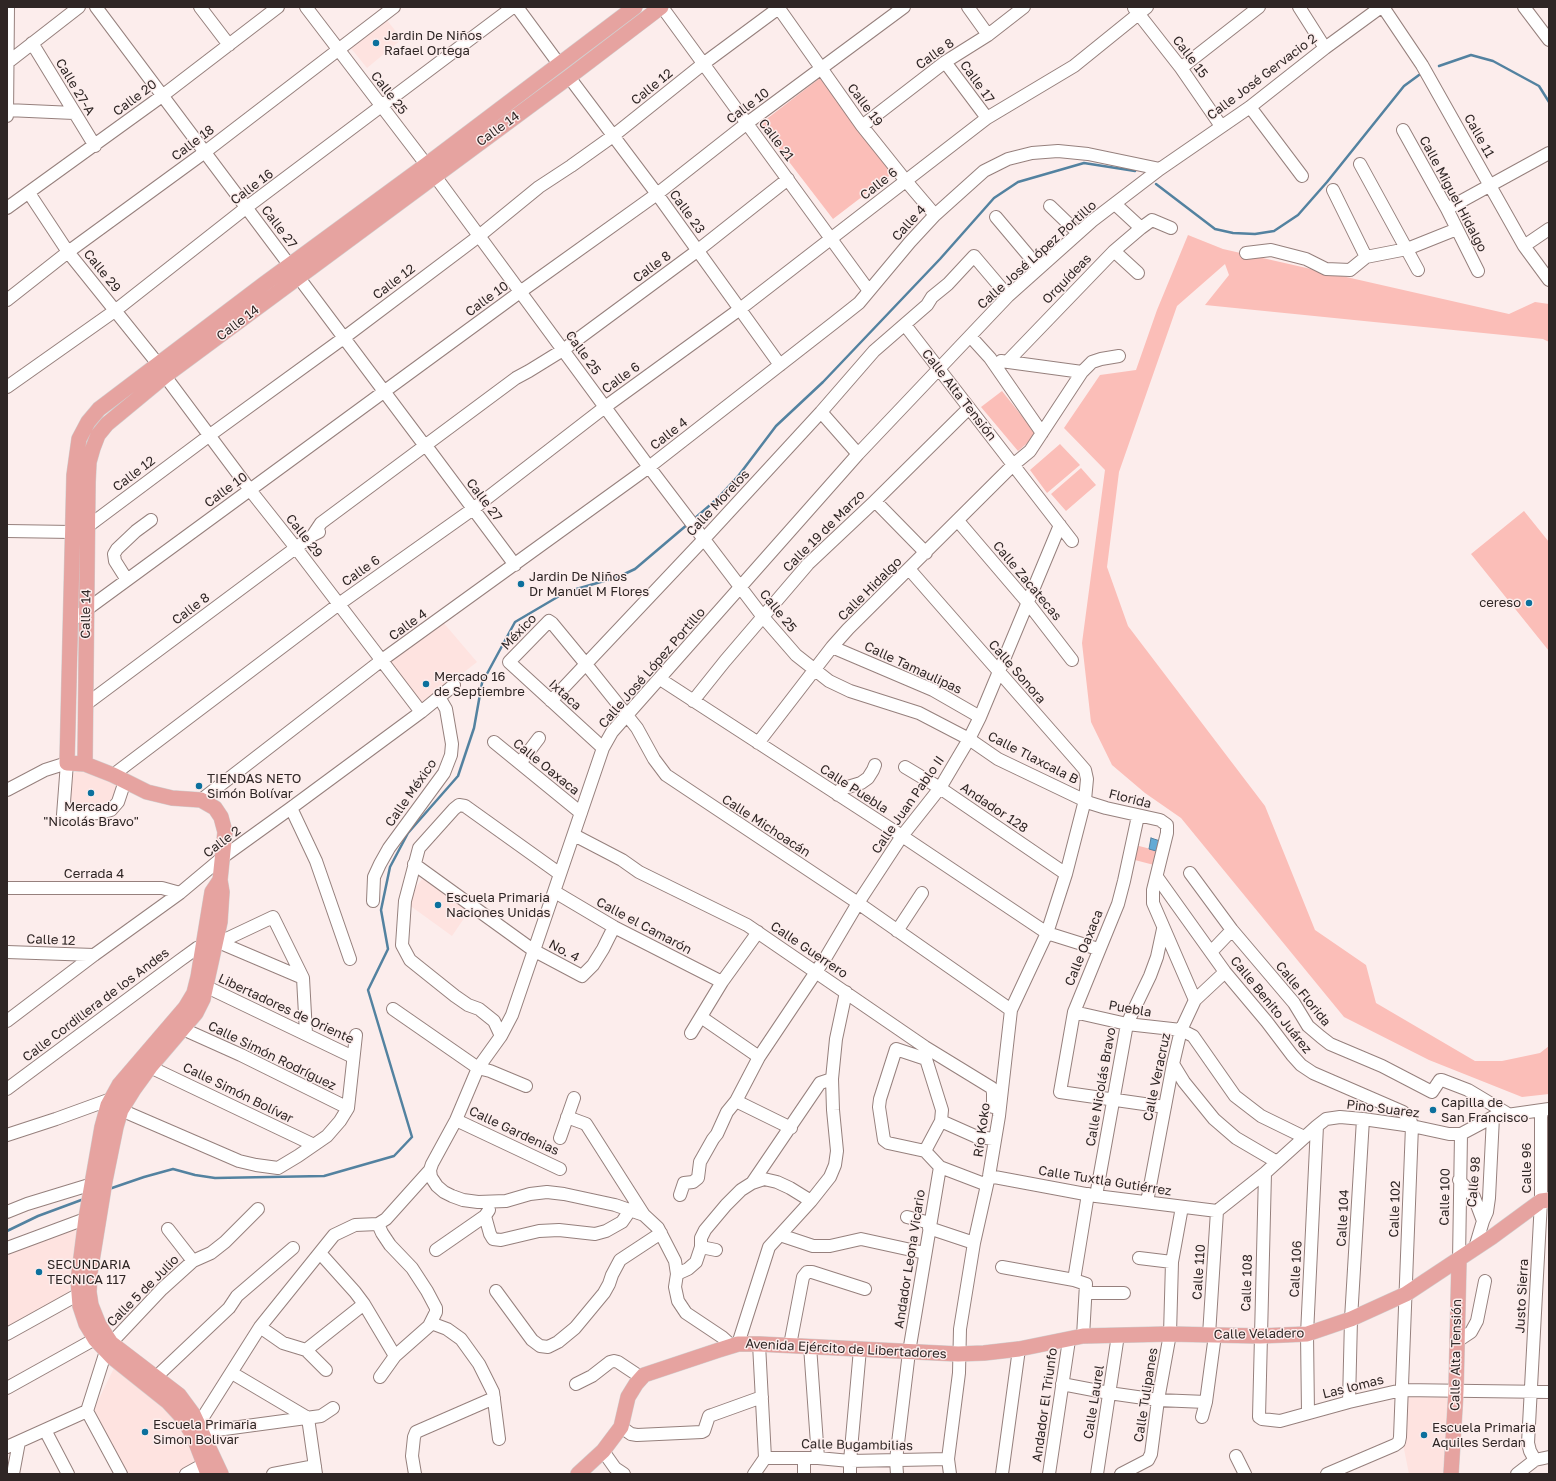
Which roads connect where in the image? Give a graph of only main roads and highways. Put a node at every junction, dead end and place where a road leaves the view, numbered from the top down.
1 (635, 7) edge
2 (662, 7) edge
3 (431, 170) junction
4 (162, 370) junction
5 (84, 764) junction
6 (213, 943) junction
7 (116, 1104) junction
8 (1545, 1201) edge
9 (1459, 1260) junction
10 (84, 1293) junction
11 (108, 1347) junction
12 (958, 1354) joint
13 (206, 1469) edge
14 (221, 1474) edge
15 (578, 1474) edge
16 (1451, 1474) edge

1 - 3 main road, Calle 14
2 - 3 main road, Calle 14
3 - 4 main road, Calle 14
4 - 5 main road, Calle 14
4 - 5 main road, Calle 14
5 - 6 main road
6 - 7 main road
6 - 7 main road
7 - 10 main road
8 - 9 main road, Calle Veladero
9 - 12 main road, Calle Veladero
9 - 16 main road, Calle Alta Tensión
10 - 11 main road
10 - 11 main road
11 - 13 main road
11 - 14 main road
12 - 15 main road, Avenida Ejército de Libertadores

